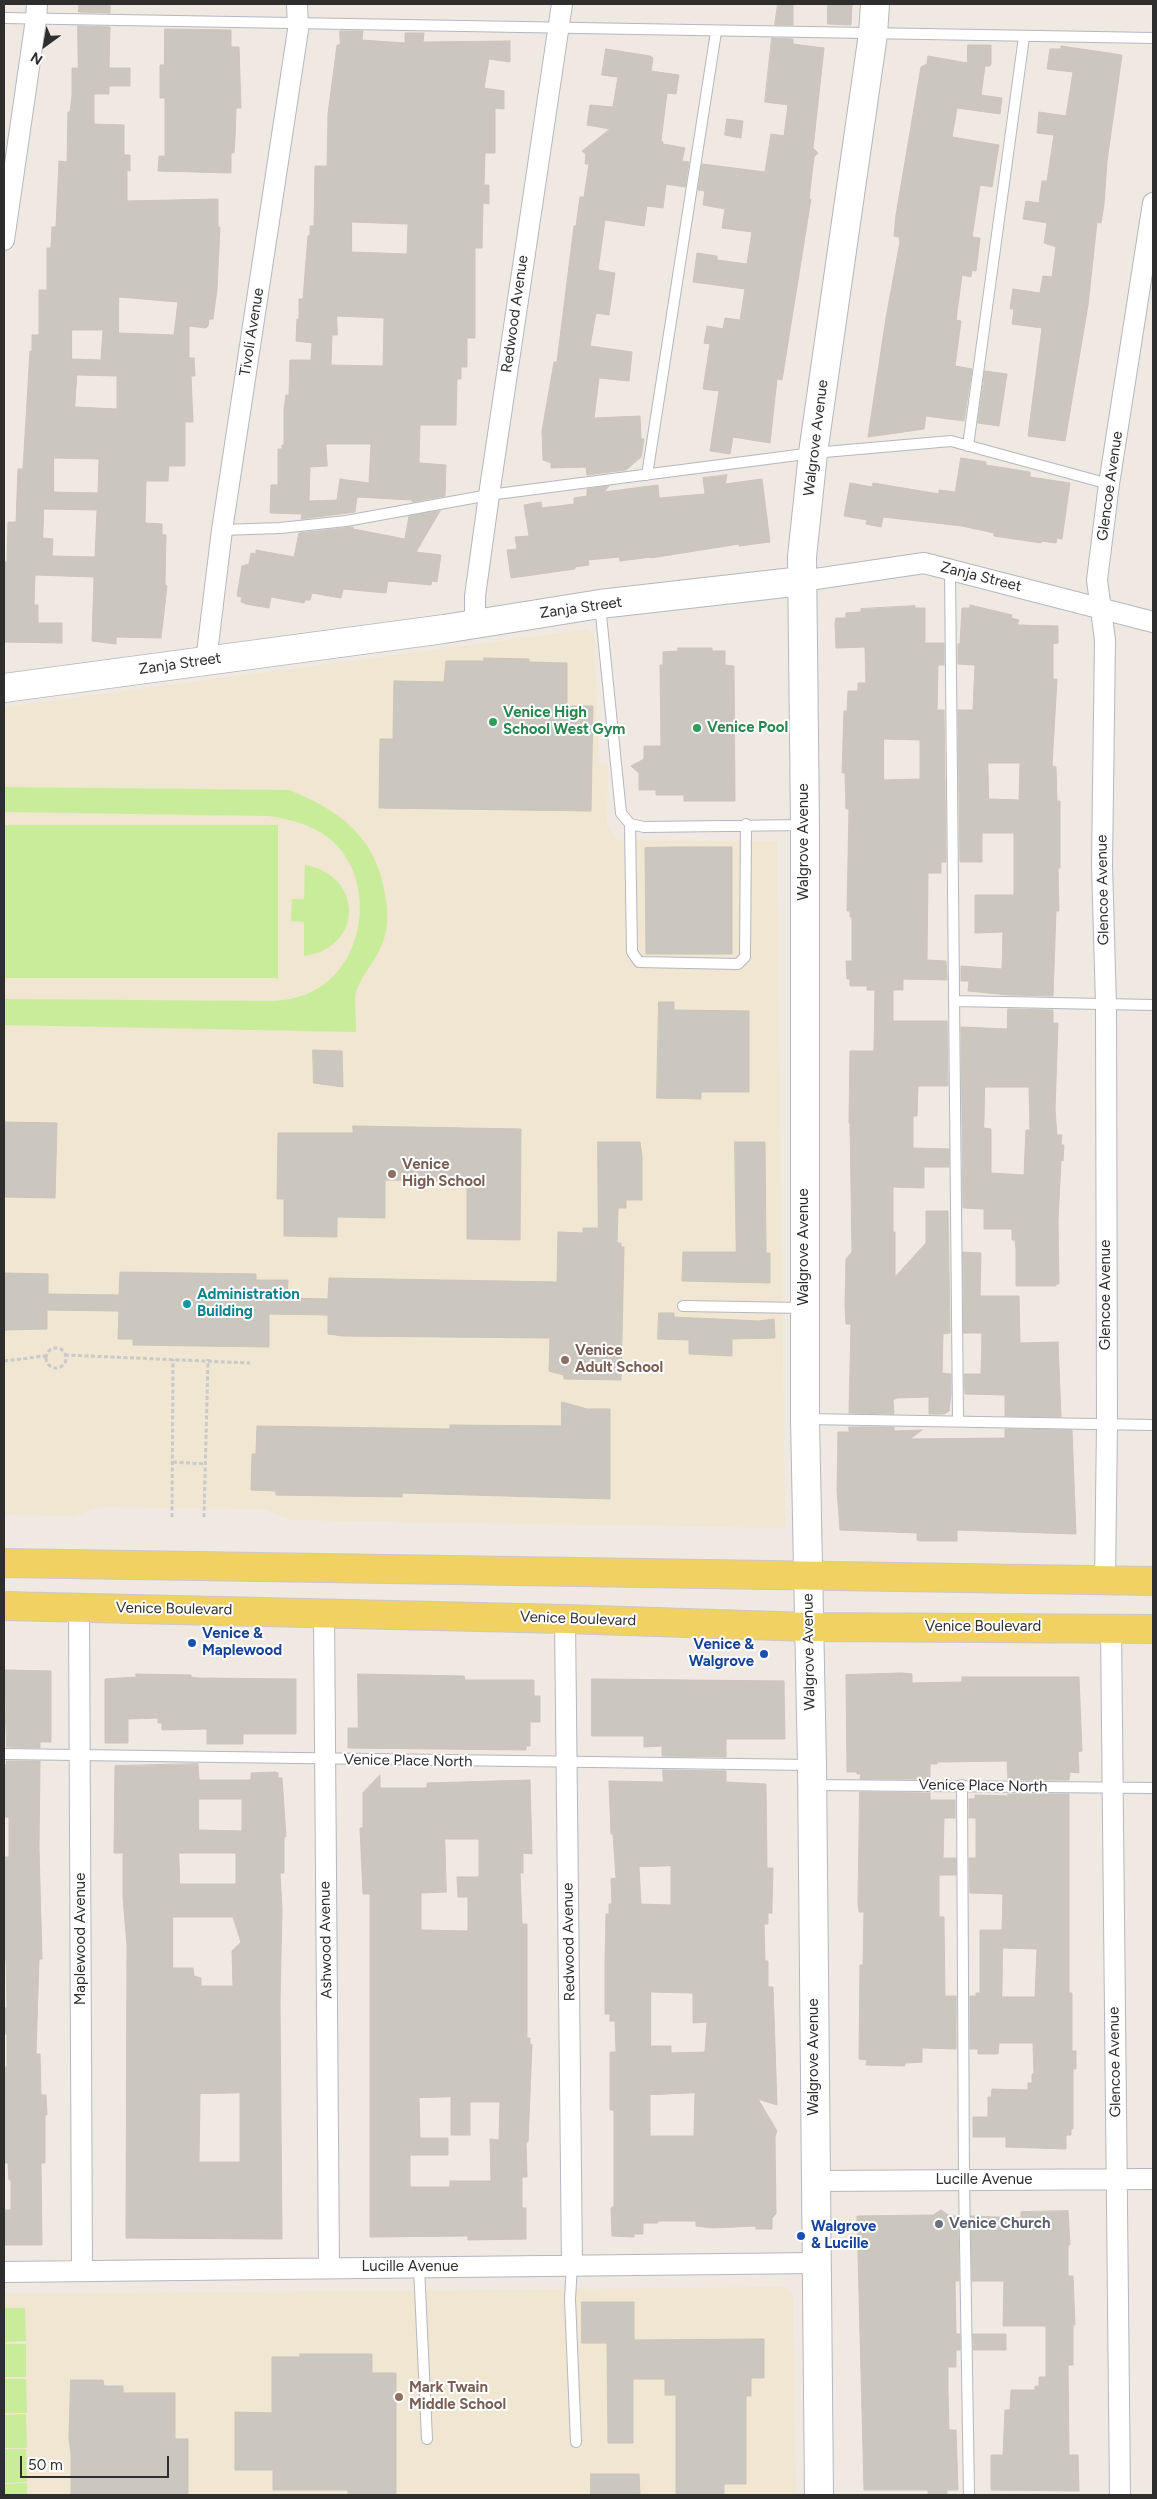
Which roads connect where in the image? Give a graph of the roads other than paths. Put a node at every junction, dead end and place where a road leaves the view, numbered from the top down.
1 (297, 4) edge
2 (562, 4) edge
3 (875, 4) edge
4 (36, 11) edge
5 (4, 18) edge
6 (297, 24) junction
7 (558, 29) junction
8 (716, 32) junction
9 (873, 34) junction
10 (1024, 37) junction
11 (1153, 38) edge
12 (1153, 203) edge
13 (4, 240) edge
14 (968, 446) junction
15 (813, 453) junction
16 (647, 475) junction
17 (1109, 484) junction
18 (489, 495) junction
19 (222, 530) junction
20 (950, 568) junction
21 (802, 581) junction
22 (600, 604) junction
23 (1102, 609) junction
24 (1153, 622) edge
25 (475, 624) junction
26 (206, 661) junction
27 (4, 688) edge
28 (630, 824) junction
29 (746, 824) junction
30 (805, 825) junction
31 (955, 1000) junction
32 (1106, 1005) junction
33 (1153, 1005) edge
34 (683, 1306) dead end
35 (804, 1308) junction
36 (805, 1420) junction
37 (958, 1420) junction
38 (1107, 1424) junction
39 (1153, 1425) edge
40 (4, 1563) edge
41 (807, 1576) junction
42 (1105, 1580) junction
43 (1153, 1581) edge
44 (4, 1606) edge
45 (79, 1607) junction
46 (324, 1613) junction
47 (565, 1618) junction
48 (808, 1627) junction
49 (1110, 1628) junction
50 (1153, 1629) edge
51 (4, 1754) edge
52 (80, 1756) junction
53 (324, 1760) junction
54 (567, 1762) junction
55 (812, 1775) junction
56 (962, 1785) junction
57 (1112, 1787) junction
58 (1153, 1788) edge
59 (1117, 2179) junction
60 (1153, 2179) edge
61 (964, 2180) junction
62 (815, 2181) junction
63 (816, 2263) junction
64 (572, 2265) junction
65 (329, 2267) junction
66 (419, 2267) junction
67 (82, 2271) junction
68 (4, 2272) edge
69 (427, 2439) dead end
70 (576, 2442) dead end
71 (819, 2495) edge
72 (969, 2495) edge
73 (1120, 2495) edge

1 - 6 street, Tivoli Avenue
2 - 7 street, Redwood Avenue
3 - 9 street, Walgrove Avenue
4 - 5 lane
4 - 6 lane
4 - 13 street
6 - 7 lane
6 - 19 street, Tivoli Avenue
7 - 8 lane
7 - 18 street, Redwood Avenue
8 - 9 lane
8 - 16 lane
9 - 10 lane
9 - 15 street, Walgrove Avenue
10 - 11 lane
10 - 14 lane
12 - 17 street, Glencoe Avenue
14 - 15 lane
14 - 17 lane
15 - 16 lane
15 - 21 street, Walgrove Avenue
16 - 18 lane
17 - 23 street, Glencoe Avenue
18 - 19 lane
18 - 25 street, Redwood Avenue
19 - 26 street, Tivoli Avenue
20 - 21 street, Zanja Street
20 - 23 street, Zanja Street
20 - 31 lane
21 - 22 street, Zanja Street
21 - 30 street, Walgrove Avenue
22 - 25 street, Zanja Street
22 - 28 lane
23 - 24 street, Zanja Street
23 - 32 street, Glencoe Avenue
25 - 26 street, Zanja Street
26 - 27 street, Zanja Street
28 - 29 lane
28 - 29 lane
29 - 30 lane
30 - 35 street, Walgrove Avenue
31 - 32 lane
31 - 37 lane
32 - 33 lane
32 - 38 street, Glencoe Avenue
34 - 35 lane
35 - 36 street, Walgrove Avenue
36 - 37 lane
36 - 41 street, Walgrove Avenue
37 - 38 lane
38 - 39 lane
38 - 42 street, Glencoe Avenue
40 - 41 main road
41 - 42 main road
41 - 48 street, Walgrove Avenue
42 - 43 main road
44 - 45 main road, Venice Boulevard
45 - 46 main road, Venice Boulevard
45 - 52 street, Maplewood Avenue
46 - 47 main road, Venice Boulevard
46 - 53 street, Ashwood Avenue
47 - 48 main road, Venice Boulevard
47 - 54 street, Redwood Avenue
48 - 49 main road, Venice Boulevard
48 - 55 street, Walgrove Avenue
49 - 50 main road, Venice Boulevard
49 - 57 street, Glencoe Avenue
51 - 52 lane, Venice Place North
52 - 53 lane, Venice Place North
52 - 67 street, Maplewood Avenue
53 - 54 lane, Venice Place North
53 - 65 street, Ashwood Avenue
54 - 55 lane, Venice Place North
54 - 64 street, Redwood Avenue
55 - 56 lane, Venice Place North
55 - 62 street, Walgrove Avenue
56 - 57 lane, Venice Place North
56 - 61 lane
57 - 58 lane, Venice Place North
57 - 59 street, Glencoe Avenue
59 - 60 street, Lucille Avenue
59 - 61 street, Lucille Avenue
59 - 73 street, Glencoe Avenue
61 - 62 street, Lucille Avenue
61 - 72 lane
62 - 63 street, Walgrove Avenue
63 - 64 street, Lucille Avenue
63 - 71 street, Walgrove Avenue
64 - 66 street, Lucille Avenue
64 - 70 lane
65 - 66 street, Lucille Avenue
65 - 67 street, Lucille Avenue
66 - 69 lane
67 - 68 street, Lucille Avenue

